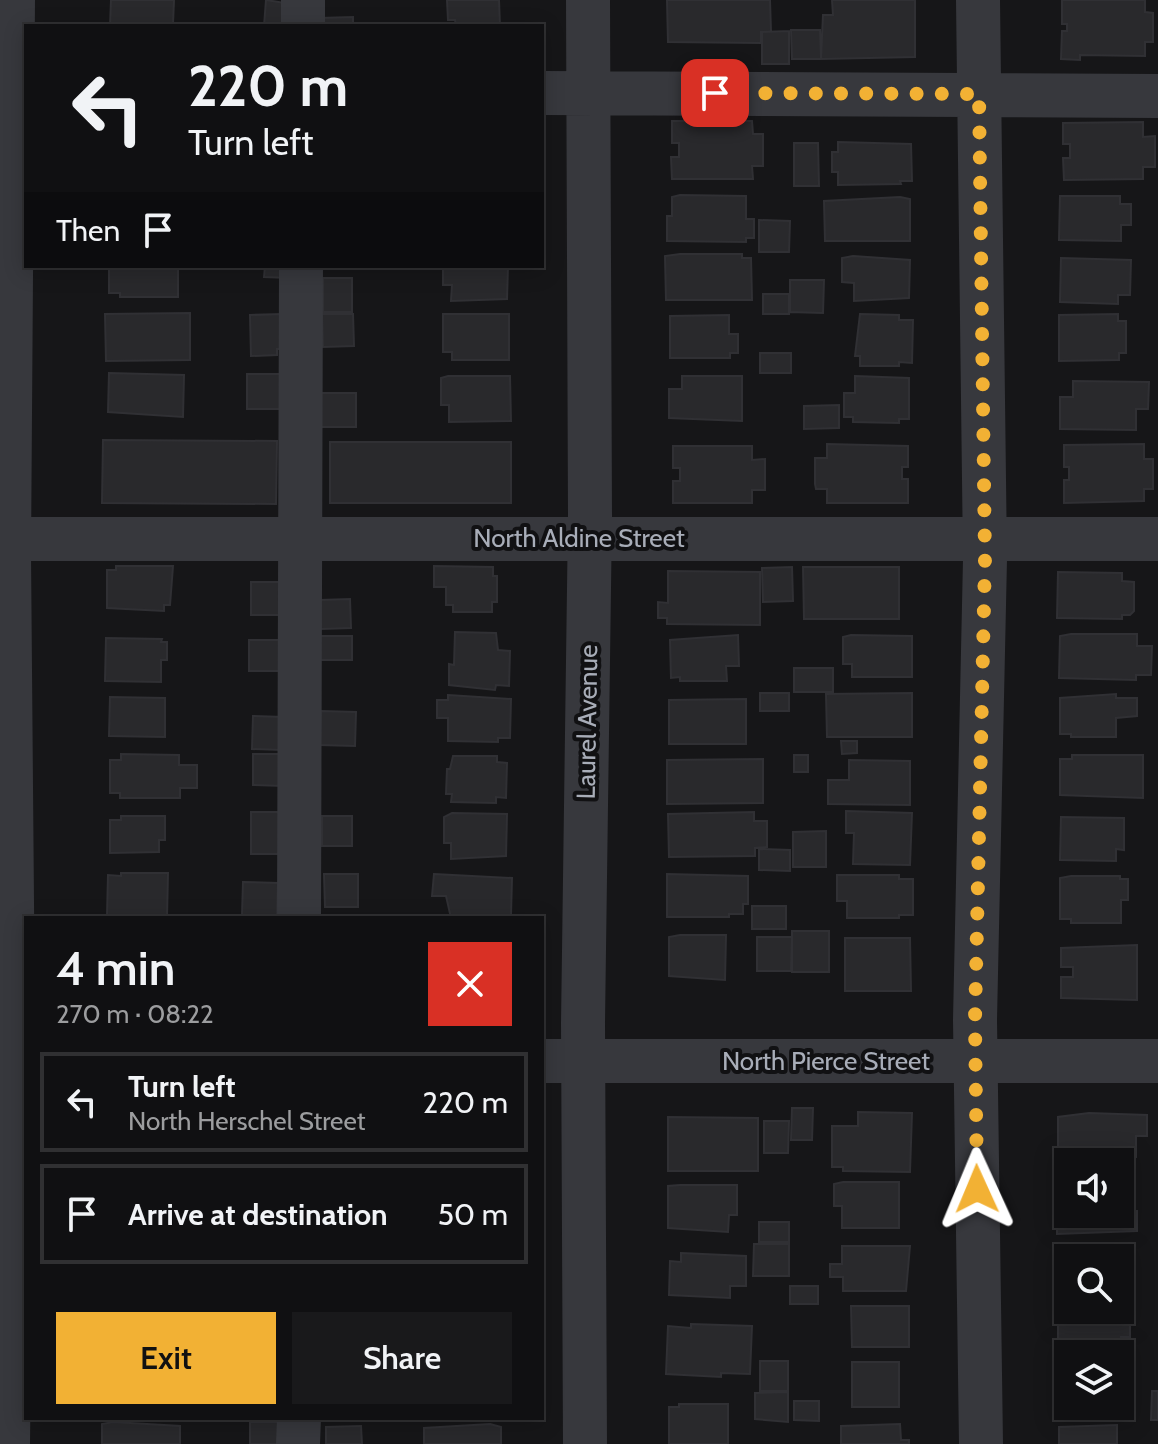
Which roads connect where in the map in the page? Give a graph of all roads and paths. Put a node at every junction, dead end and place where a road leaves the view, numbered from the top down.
1 (13, 0) edge
2 (303, 0) edge
3 (588, 0) edge
4 (978, 0) edge
5 (303, 24) edge
6 (20, 92) edge
7 (544, 93) edge
8 (587, 94) junction
9 (979, 94) junction
10 (1158, 96) edge
11 (301, 268) edge
12 (589, 537) junction
13 (5, 539) edge
14 (300, 539) junction
15 (984, 539) junction
16 (1158, 539) edge
17 (299, 916) edge
18 (13, 1058) edge
19 (563, 1061) edge
20 (975, 1061) junction
21 (1158, 1061) edge
22 (299, 1420) edge
23 (8, 1444) edge
24 (298, 1444) edge
25 (585, 1444) edge
26 (981, 1444) edge

1 - 6 street
2 - 5 street
3 - 8 street, Laurel Avenue
4 - 9 street
6 - 13 street
7 - 8 street
8 - 9 street
8 - 12 street, Laurel Avenue
9 - 10 street
9 - 15 street
11 - 14 street
12 - 14 street, North Aldine Street
12 - 15 street, North Aldine Street
12 - 19 street, Laurel Avenue
13 - 14 street, North Aldine Street
13 - 18 street
14 - 17 street
15 - 16 street, North Aldine Street
15 - 20 street
18 - 23 street
19 - 20 street, North Pierce Street
19 - 25 street, Laurel Avenue
20 - 21 street, North Pierce Street
20 - 26 street
22 - 24 street

